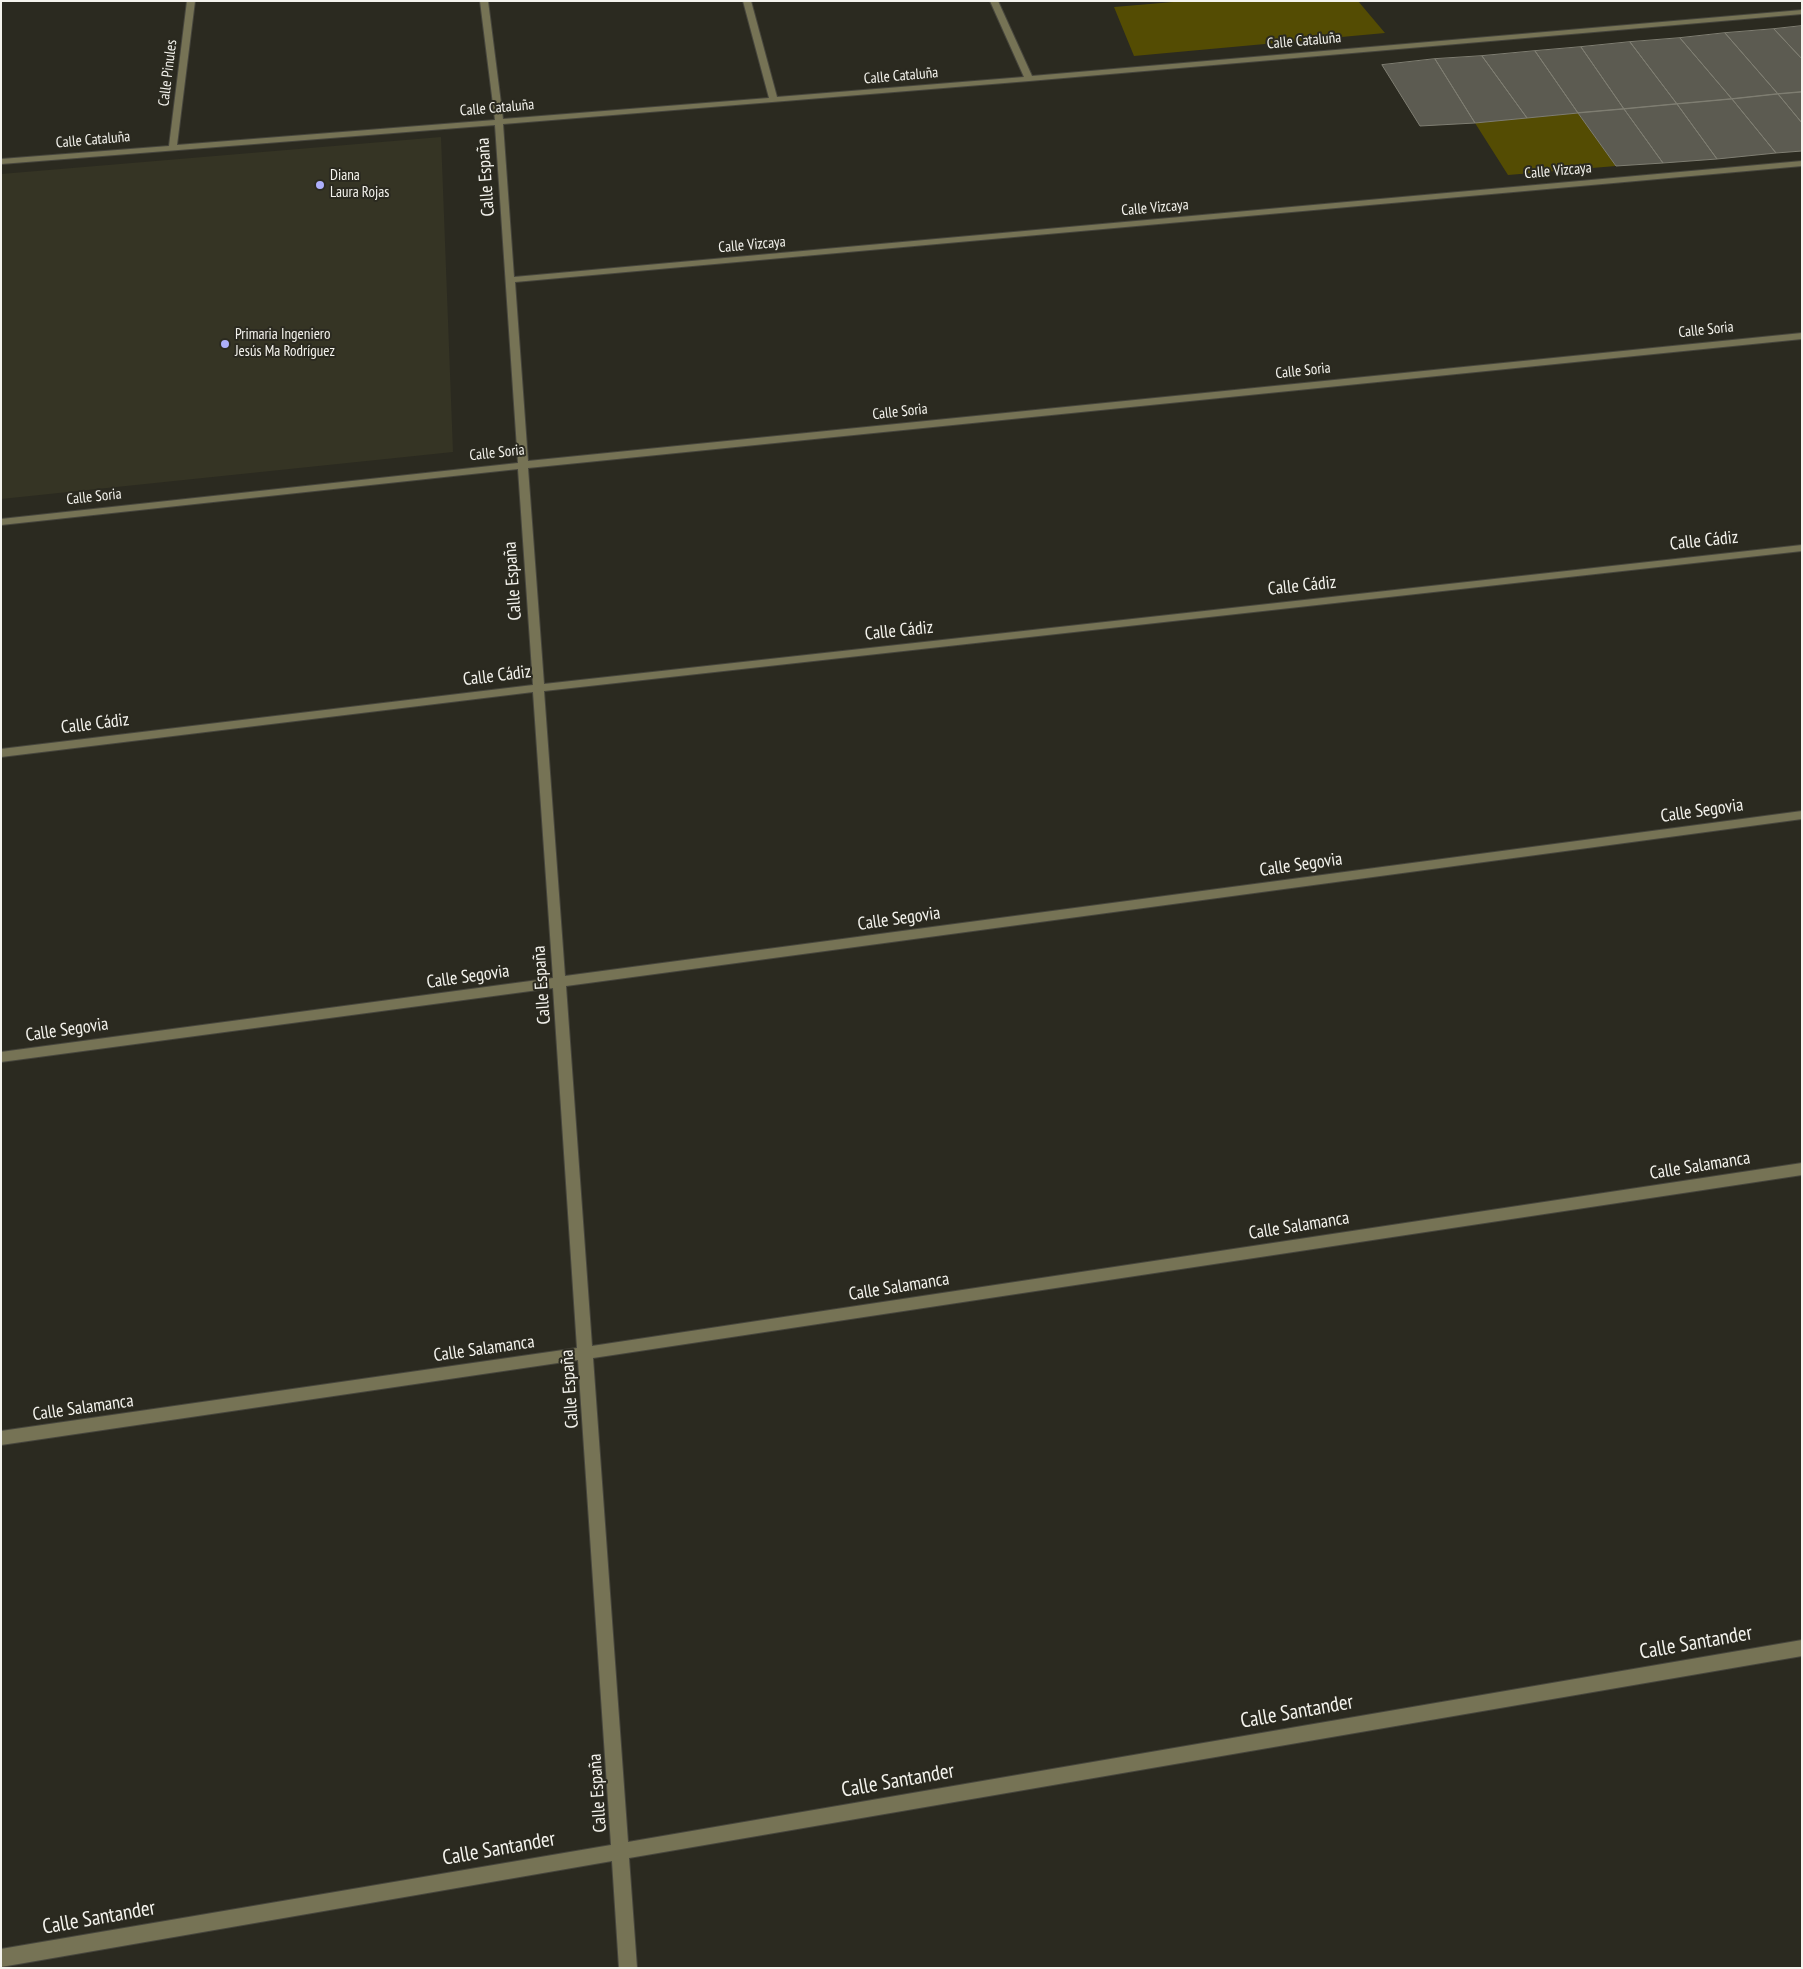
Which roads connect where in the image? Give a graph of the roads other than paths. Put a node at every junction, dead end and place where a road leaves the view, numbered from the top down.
1 (191, 1) edge
2 (484, 1) edge
3 (747, 1) edge
4 (994, 1) edge
5 (1802, 12) edge
6 (1029, 79) junction
7 (774, 100) junction
8 (499, 122) junction
9 (173, 148) junction
10 (1, 162) edge
11 (1802, 163) edge
12 (510, 280) junction
13 (1802, 336) edge
14 (523, 465) junction
15 (1, 522) edge
16 (1802, 548) edge
17 (539, 688) junction
18 (1, 753) edge
19 (1802, 816) edge
20 (559, 982) junction
21 (1, 1057) edge
22 (1802, 1169) edge
23 (585, 1353) junction
24 (1, 1438) edge
25 (1802, 1648) edge
26 (620, 1851) junction
27 (1, 1958) edge
28 (628, 1968) edge

1 - 9 street, Calle Pinules
2 - 8 street, Calle España
3 - 7 street
4 - 6 street
5 - 6 street, Calle Cataluña
6 - 7 street, Calle Cataluña
7 - 8 street, Calle Cataluña
8 - 9 street, Calle Cataluña
8 - 12 street, Calle España
9 - 10 street, Calle Cataluña
11 - 12 street, Calle Vizcaya
12 - 14 street, Calle España
13 - 14 street, Calle Soria
14 - 15 street, Calle Soria
14 - 17 street, Calle España
16 - 17 street, Calle Cádiz
17 - 18 street, Calle Cádiz
17 - 20 street, Calle España
19 - 20 street, Calle Segovia
20 - 21 street, Calle Segovia
20 - 23 street, Calle España
22 - 23 street, Calle Salamanca
23 - 24 street, Calle Salamanca
23 - 26 street, Calle España
25 - 26 street, Calle Santander
26 - 27 street, Calle Santander
26 - 28 street, Calle España

